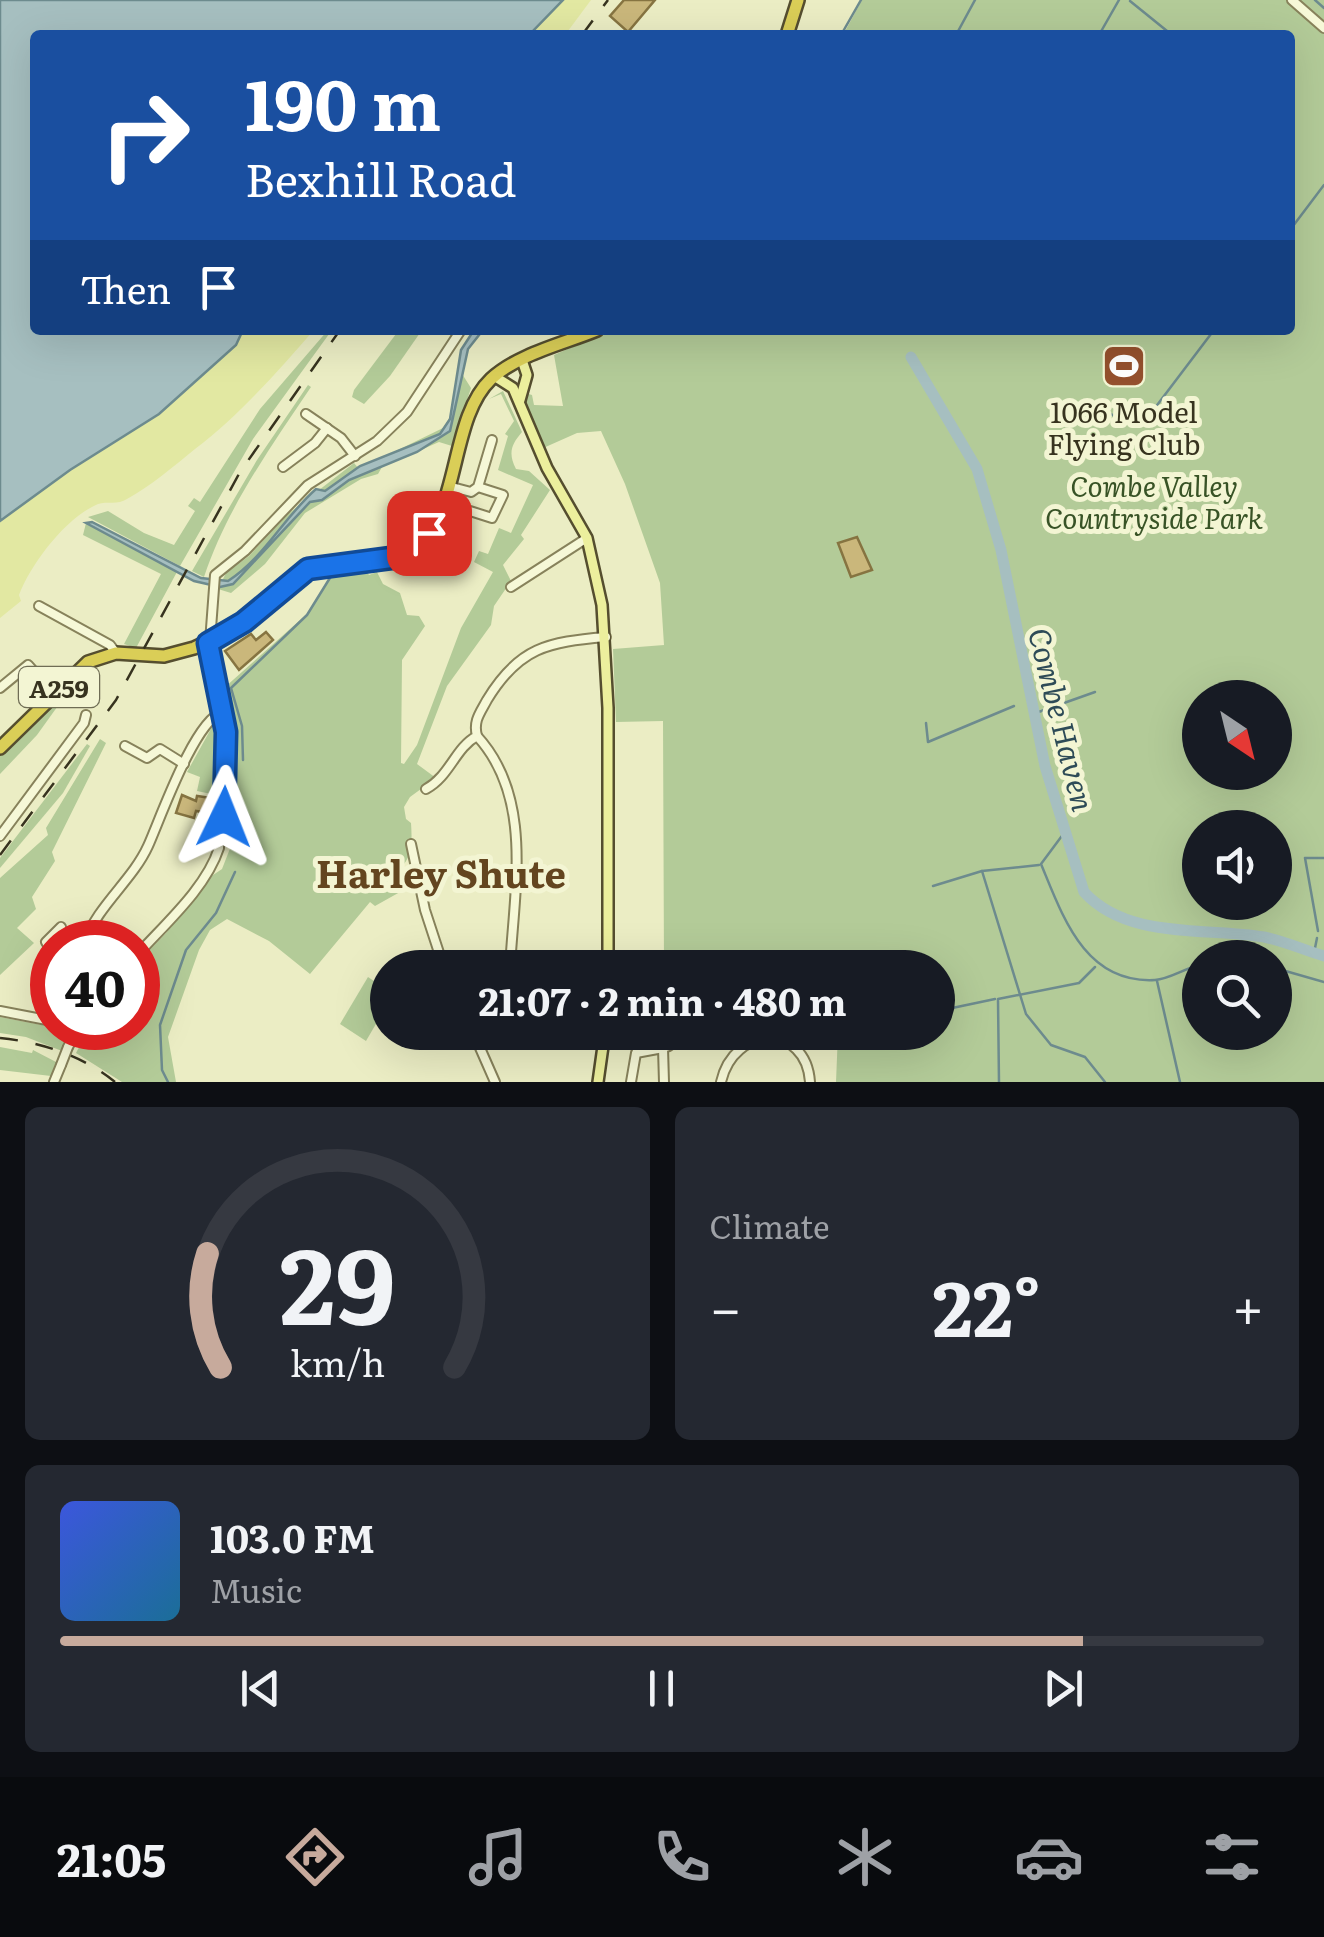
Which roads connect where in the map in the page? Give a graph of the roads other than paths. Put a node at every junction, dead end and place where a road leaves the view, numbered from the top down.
1 (798, 0) edge
2 (1292, 0) edge
3 (1324, 28) edge
4 (789, 30) edge
5 (458, 335) edge
6 (585, 335) edge
7 (518, 362) junction
8 (494, 376) junction
9 (520, 402) junction
10 (306, 414) dead end
11 (327, 428) junction
12 (492, 440) dead end
13 (355, 456) junction
14 (283, 467) dead end
15 (448, 486) junction
16 (478, 487) junction
17 (470, 511) dead end
18 (587, 538) junction
19 (511, 587) dead end
20 (38, 606) dead end
21 (606, 636) junction
22 (208, 643) junction
23 (116, 653) junction
24 (0, 688) edge
25 (53, 693) junction
26 (222, 712) junction
27 (86, 715) dead end
28 (477, 736) junction
29 (125, 746) dead end
30 (0, 748) edge
31 (184, 764) junction
32 (426, 789) dead end
33 (0, 836) edge
34 (411, 844) dead end
35 (96, 920) edge
36 (160, 930) edge
37 (438, 950) edge
38 (511, 950) edge
39 (608, 950) edge
40 (0, 1011) edge
41 (30, 1017) edge
42 (67, 1050) edge
43 (482, 1050) edge
44 (602, 1050) edge
45 (652, 1050) edge
46 (663, 1050) edge
47 (54, 1082) edge
48 (496, 1082) edge
49 (598, 1082) edge
50 (632, 1082) edge
51 (664, 1082) edge
52 (721, 1082) edge
53 (810, 1082) edge

1 - 4 highway
2 - 3 street
5 - 13 street
6 - 7 highway, A259
7 - 8 highway, A259
7 - 9 main road
8 - 9 main road
8 - 15 highway, A259
9 - 18 main road
10 - 11 street
11 - 13 street
11 - 14 street
12 - 16 street
13 - 22 street
15 - 16 street
15 - 22 highway, A259
16 - 17 street
18 - 19 street
18 - 21 main road
20 - 23 street
21 - 28 street
21 - 39 main road
22 - 23 highway, A259
22 - 26 street
23 - 25 highway, A259
24 - 25 street
25 - 30 highway, A259
26 - 31 street
26 - 36 street
27 - 33 street
28 - 32 street
28 - 38 street
29 - 31 street
31 - 35 street
34 - 37 street
40 - 41 street
42 - 47 street, bridge
43 - 48 street
44 - 49 main road
45 - 50 street
46 - 51 street
52 - 53 street

